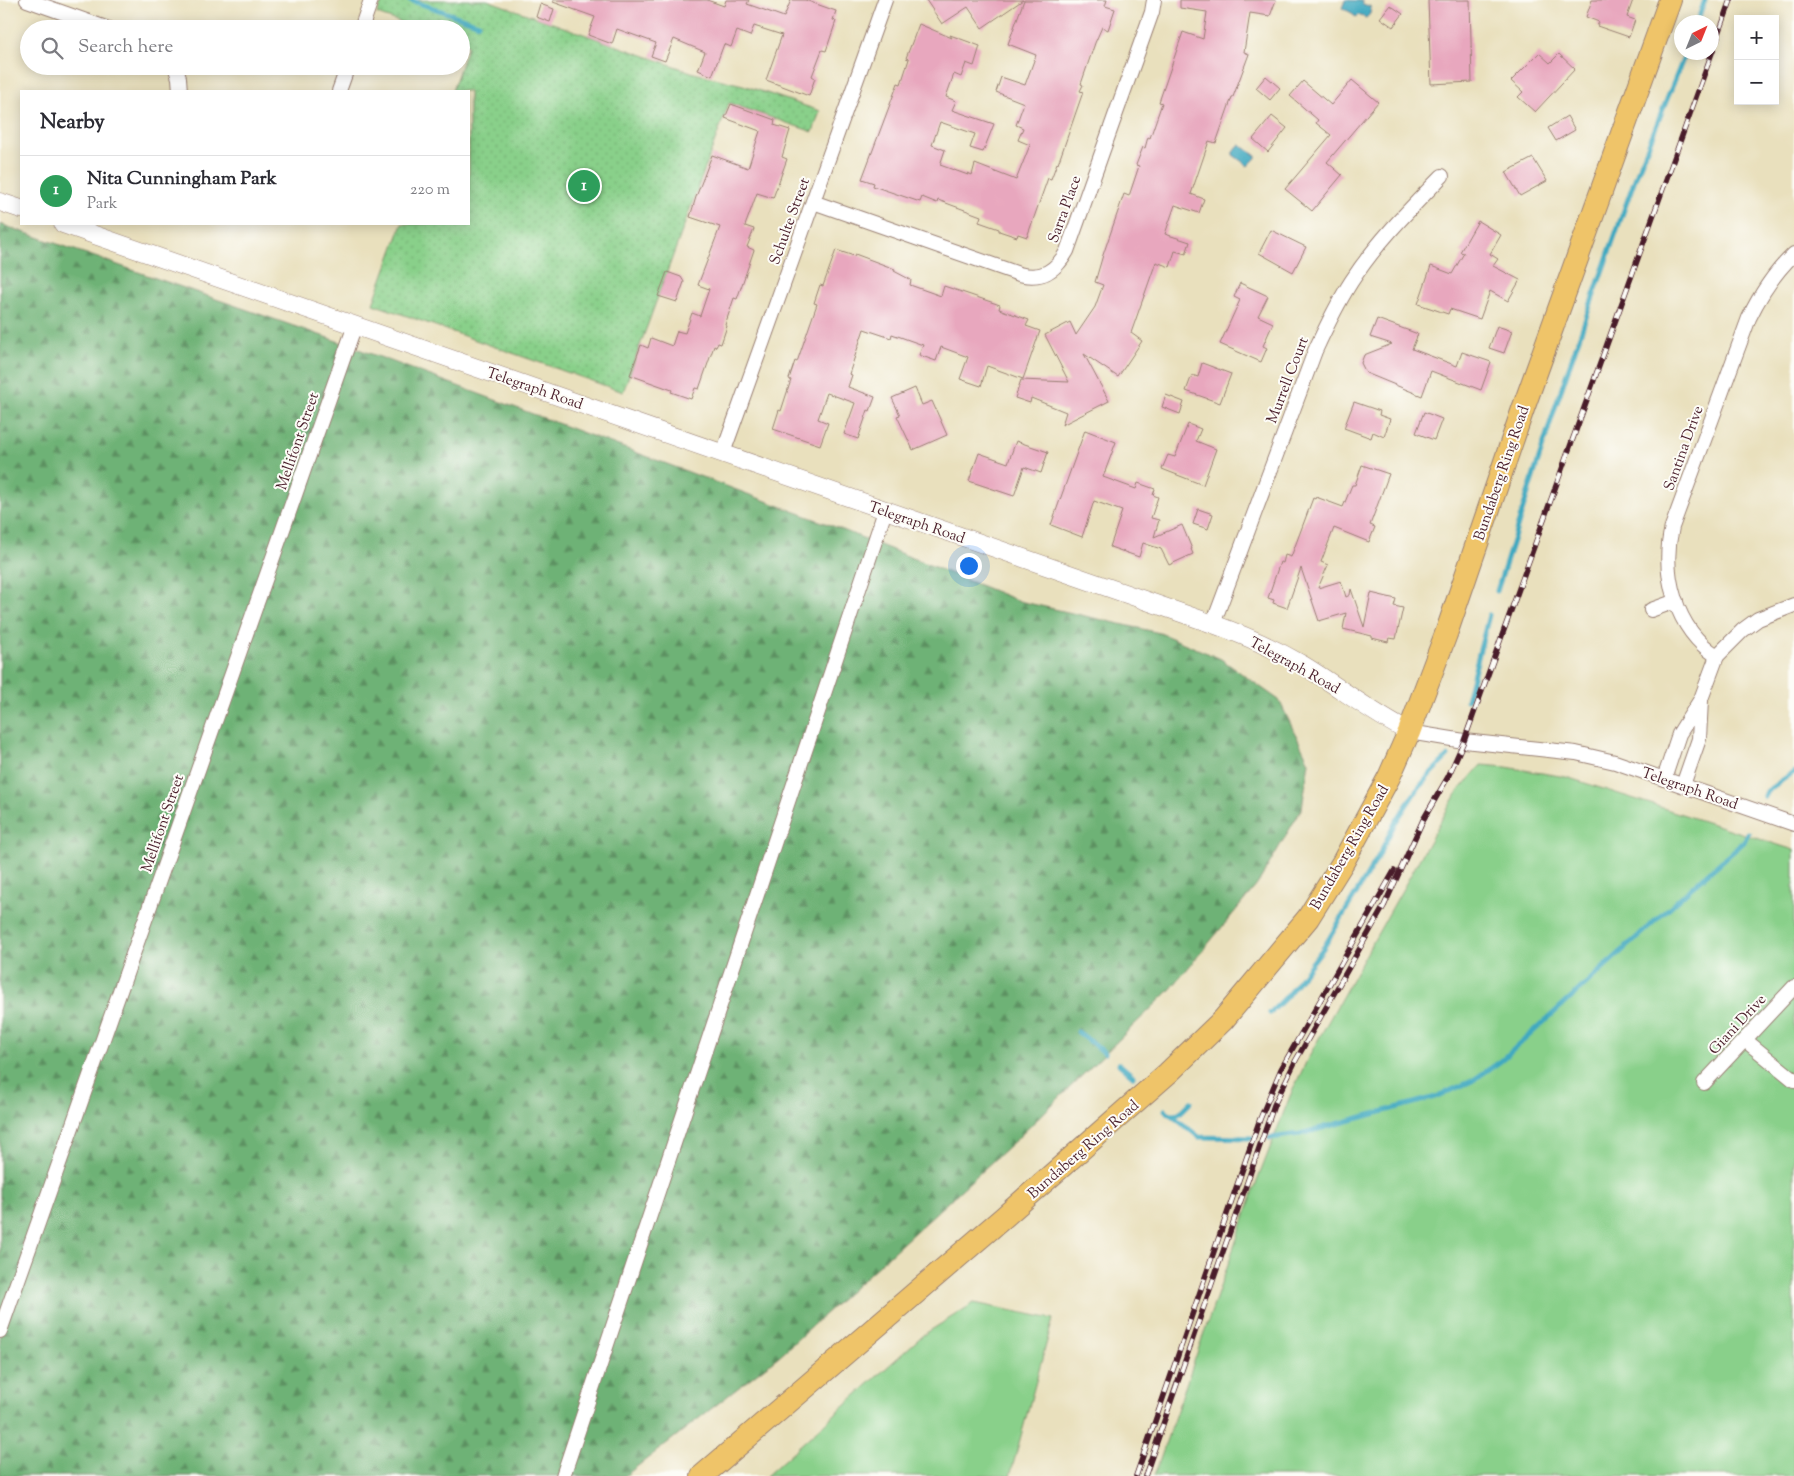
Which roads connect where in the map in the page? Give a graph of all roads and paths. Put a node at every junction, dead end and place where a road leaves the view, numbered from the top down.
1 (26, 0) edge
2 (371, 0) edge
3 (885, 0) edge
4 (1154, 0) edge
5 (1670, 0) edge
6 (83, 20) edge
7 (364, 20) edge
8 (178, 75) edge
9 (345, 75) edge
10 (180, 90) edge
11 (339, 90) edge
12 (1442, 176) dead end
13 (0, 202) edge
14 (813, 202) junction
15 (20, 209) edge
16 (66, 225) edge
17 (1794, 254) edge
18 (355, 325) junction
19 (723, 453) junction
20 (885, 511) junction
21 (1676, 601) junction
22 (1794, 605) edge
23 (1651, 610) dead end
24 (1213, 624) junction
25 (1717, 656) junction
26 (1702, 699) junction
27 (1410, 732) junction
28 (1664, 779) junction
29 (1682, 785) junction
30 (1794, 824) edge
31 (1794, 987) edge
32 (1745, 1040) junction
33 (1794, 1080) edge
34 (1704, 1083) dead end
35 (0, 1331) edge
36 (563, 1476) edge
37 (702, 1476) edge

1 - 6 street
2 - 7 street
3 - 14 street, Schulte Street
4 - 14 street, Sarra Place
5 - 27 main road, Bundaberg Ring Road
8 - 10 street
9 - 11 street
12 - 24 street, Murrell Court
13 - 15 street
14 - 19 street, Schulte Street
16 - 18 street, Telegraph Road
17 - 21 street, Santina Drive
18 - 19 street, Telegraph Road
18 - 35 street, Mellifont Street
19 - 20 street, Telegraph Road
20 - 24 street, Telegraph Road
20 - 36 street
21 - 23 street
21 - 25 street, Santina Drive
22 - 25 street
24 - 27 street, Telegraph Road
25 - 26 street
26 - 28 street
26 - 29 street
27 - 28 street, Telegraph Road
27 - 37 main road, Bundaberg Ring Road
28 - 29 street, Telegraph Road
29 - 30 street, Telegraph Road
31 - 32 street, Giani Drive
32 - 33 street
32 - 34 street, Giani Drive

